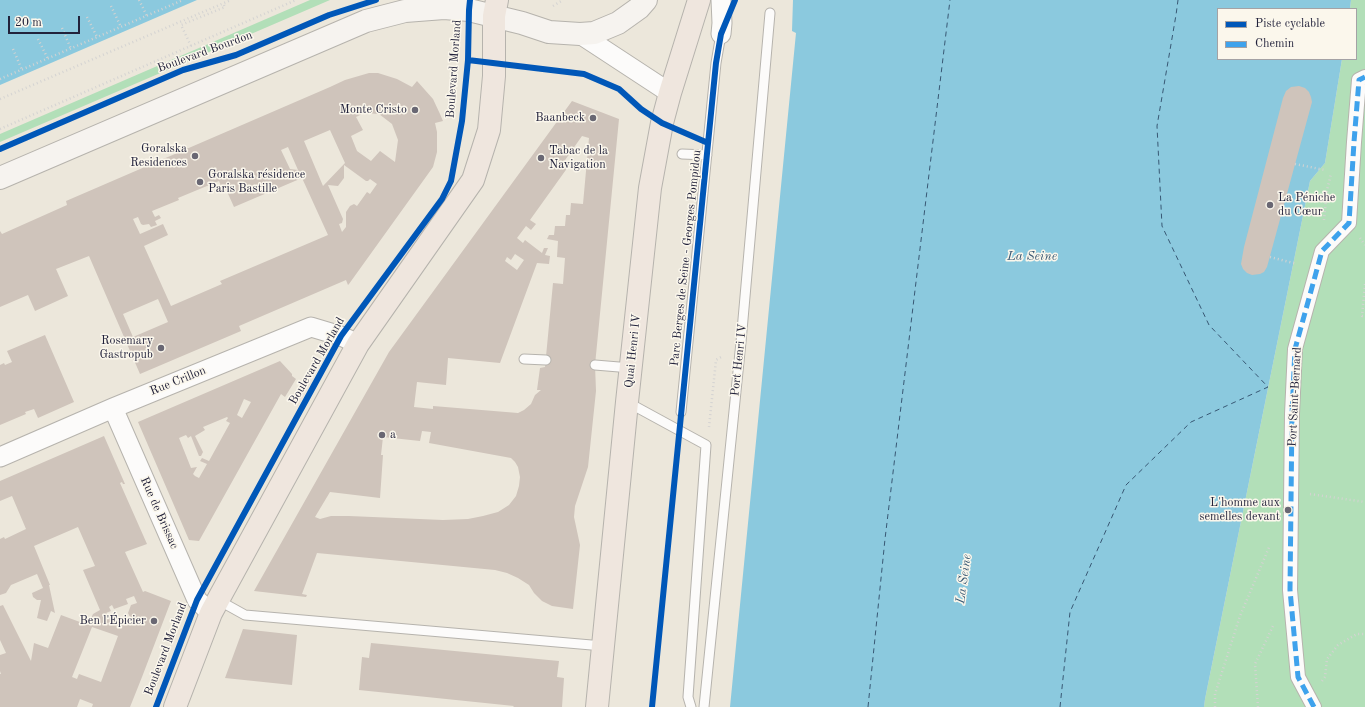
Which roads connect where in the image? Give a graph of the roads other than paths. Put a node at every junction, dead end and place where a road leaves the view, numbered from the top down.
1 (646, 0) edge
2 (699, 0) edge
3 (721, 0) edge
4 (496, 8) edge
5 (770, 13) dead end
6 (580, 34) junction
7 (721, 34) joint
8 (1365, 77) edge
9 (670, 93) junction
10 (682, 154) dead end
11 (707, 155) junction
12 (0, 178) edge
13 (358, 344) junction
14 (524, 359) dead end
15 (546, 360) dead end
16 (595, 365) dead end
17 (631, 368) junction
18 (627, 402) junction
19 (114, 408) junction
20 (682, 412) dead end
21 (0, 457) edge
22 (215, 607) junction
23 (604, 646) junction
24 (1311, 702) edge
25 (175, 707) edge
26 (597, 707) edge
27 (691, 707) edge
28 (704, 707) edge

1 - 6 main road
2 - 9 main road, Quai Henri IV
3 - 7 street
4 - 6 main road
4 - 12 main road
4 - 13 main road
5 - 28 lane, Port Henri IV
6 - 9 street
7 - 11 lane, Parc Berges de Seine - Georges Pompidou
8 - 24 street, Port Saint-Bernard
9 - 17 main road, Quai Henri IV
10 - 11 lane
11 - 20 lane, Parc Berges de Seine - Georges Pompidou
13 - 19 street, Rue Crillon
13 - 22 main road
14 - 15 lane
16 - 17 lane
17 - 18 main road, Quai Henri IV
18 - 23 main road, Quai Henri IV
18 - 27 lane
19 - 21 street, Rue Crillon
19 - 22 street, Rue de Brissac
22 - 23 lane
22 - 25 main road
23 - 26 main road, Quai Henri IV

